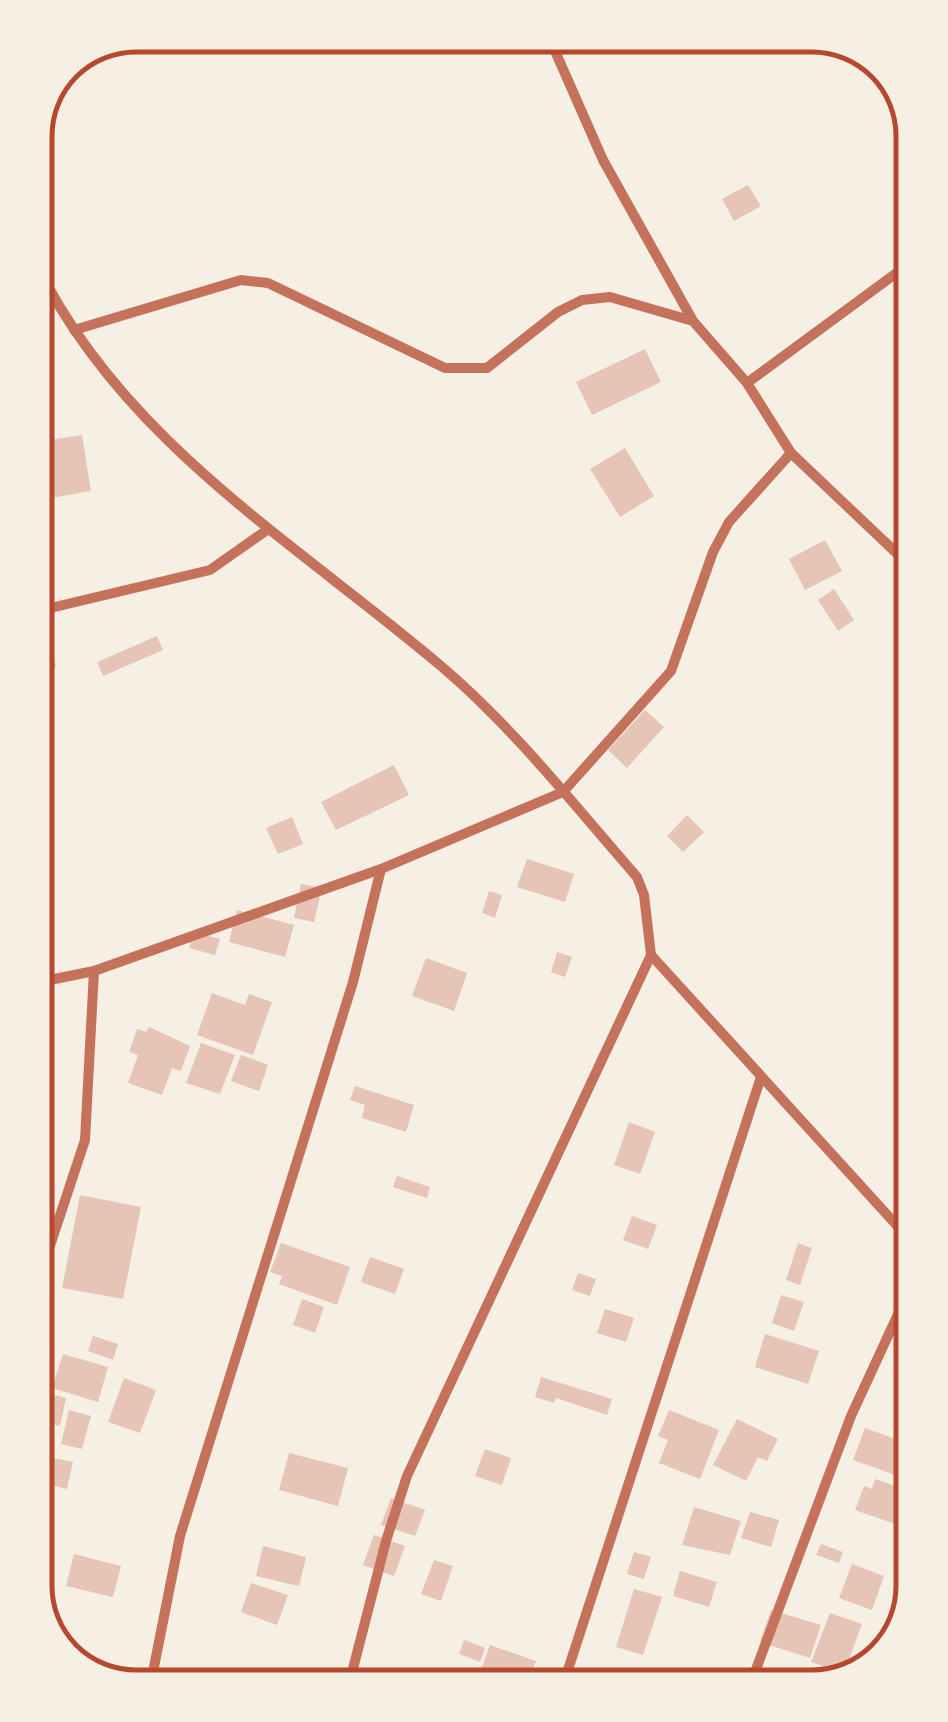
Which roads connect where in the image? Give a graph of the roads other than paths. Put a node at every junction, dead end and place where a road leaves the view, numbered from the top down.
1 (556, 53) edge
2 (896, 273) edge
3 (53, 293) edge
4 (692, 321) junction
5 (74, 330) junction
6 (747, 383) junction
7 (791, 454) junction
8 (267, 530) junction
9 (896, 552) edge
10 (53, 608) edge
11 (563, 792) junction
12 (380, 868) junction
13 (651, 955) junction
14 (94, 970) junction
15 (52, 979) edge
16 (760, 1080) junction
17 (896, 1225) edge
18 (52, 1239) edge
19 (896, 1319) edge
20 (153, 1669) edge
21 (354, 1669) edge
22 (568, 1670) edge
23 (756, 1670) edge

1 - 4 street
2 - 6 street
3 - 5 street
4 - 5 street
4 - 6 street
5 - 8 street
6 - 7 street
7 - 9 street
7 - 11 street
8 - 10 street
8 - 11 street
11 - 12 street
11 - 13 street
12 - 14 street
12 - 20 street
13 - 16 street
13 - 21 street
14 - 15 street
14 - 18 street
16 - 17 street
16 - 22 street
19 - 23 street

